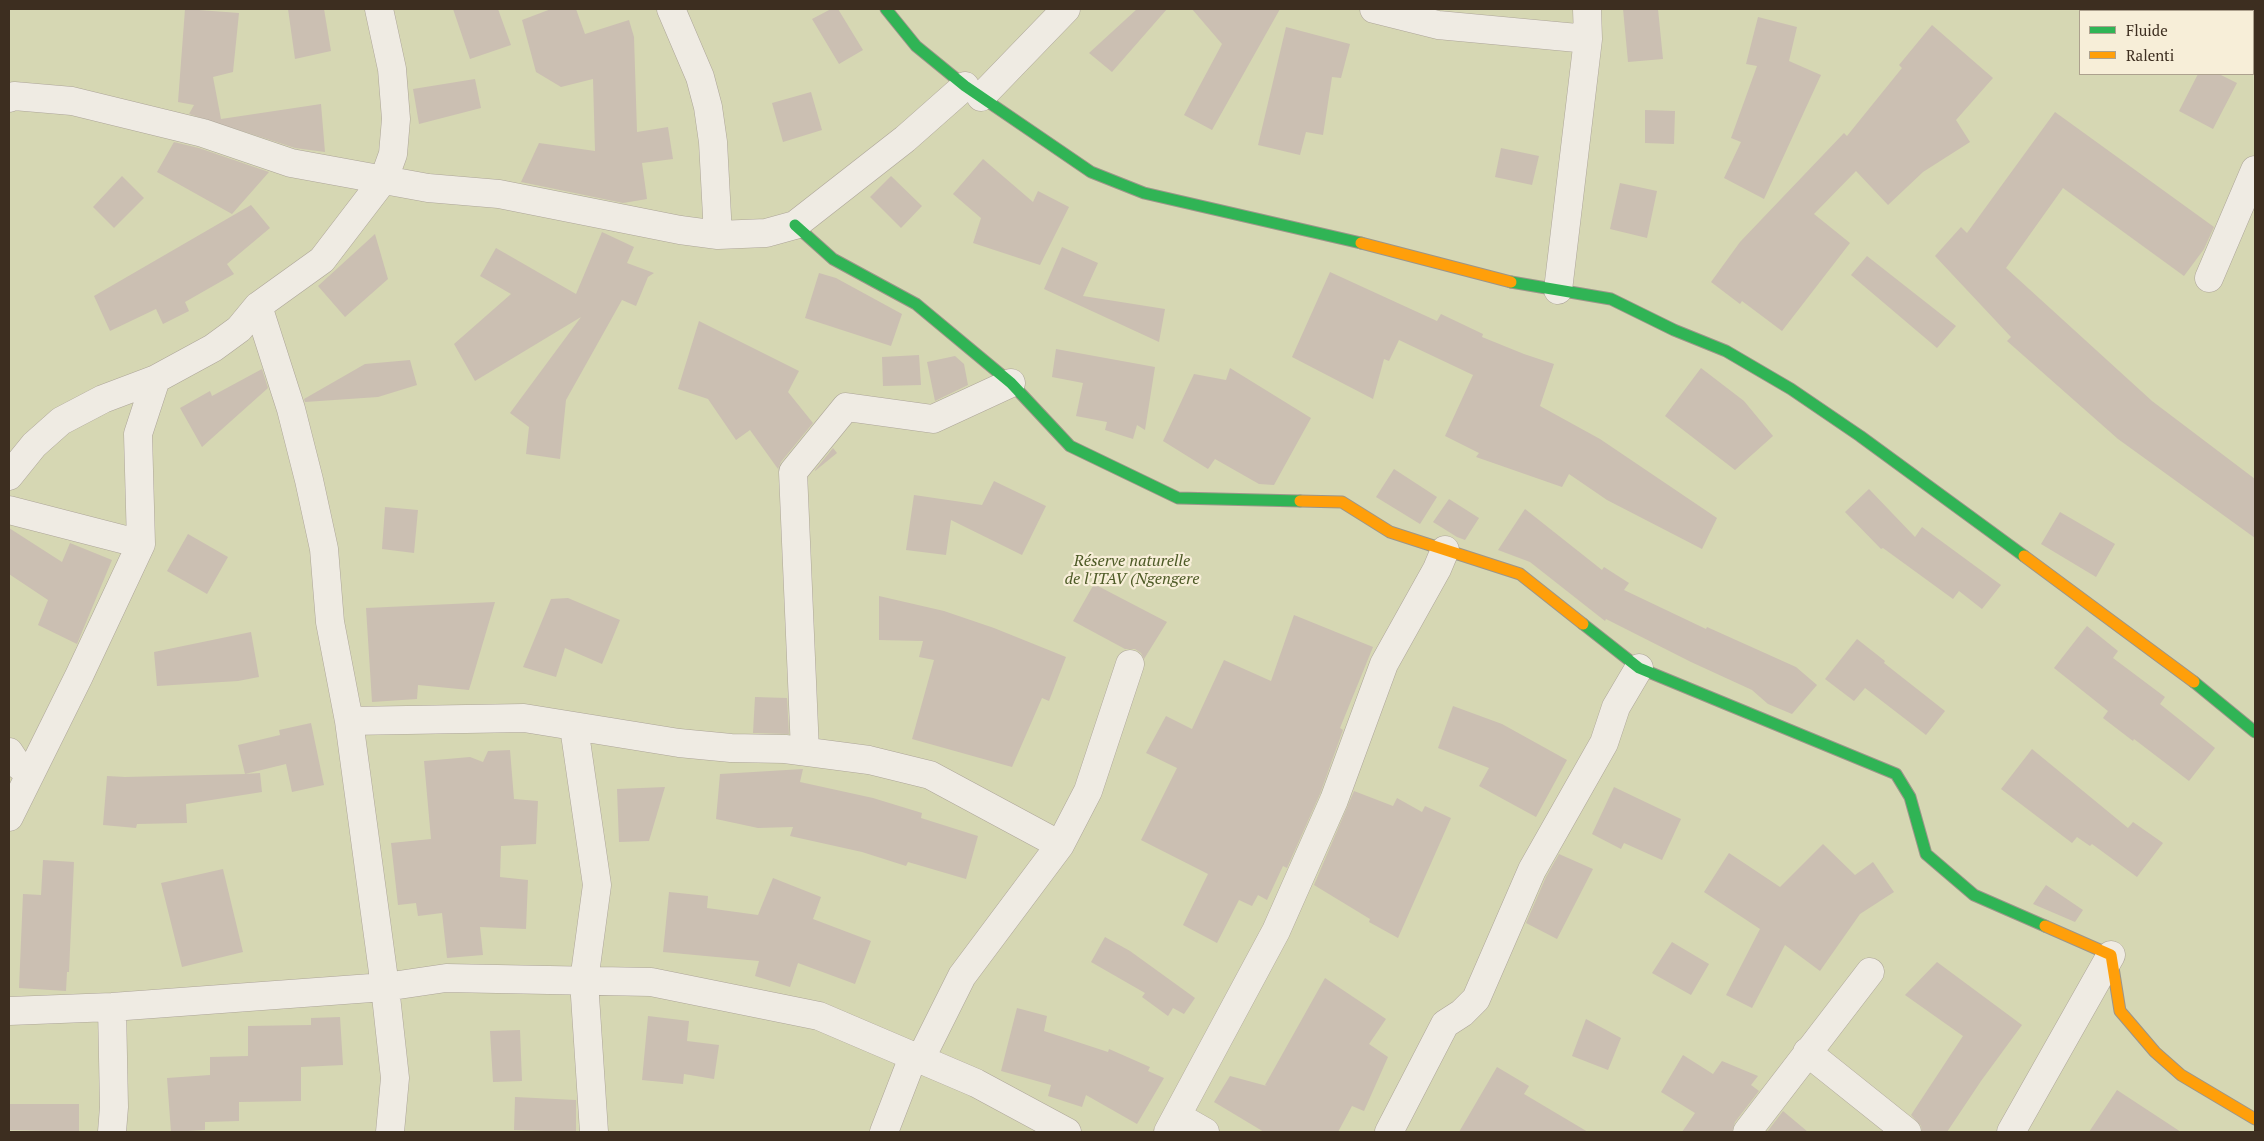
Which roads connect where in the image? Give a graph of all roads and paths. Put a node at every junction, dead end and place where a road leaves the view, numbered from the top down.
1 (379, 9) edge
2 (671, 9) edge
3 (886, 9) edge
4 (1066, 9) edge
5 (1374, 9) edge
6 (1587, 9) edge
7 (1588, 39) junction
8 (973, 92) junction
9 (9, 98) edge
10 (2255, 170) edge
11 (384, 179) junction
12 (795, 225) junction
13 (718, 235) junction
14 (2209, 278) dead end
15 (1558, 290) junction
16 (258, 306) junction
17 (156, 379) junction
18 (1011, 383) junction
19 (9, 476) edge
20 (9, 510) edge
21 (141, 544) junction
22 (1437, 568) junction
23 (1130, 664) dead end
24 (1639, 668) junction
25 (349, 721) junction
26 (574, 727) junction
27 (2255, 732) edge
28 (805, 751) junction
29 (9, 752) edge
30 (30, 774) junction
31 (9, 817) edge
32 (1060, 845) junction
33 (2110, 955) junction
34 (1870, 972) dead end
35 (584, 980) junction
36 (385, 987) junction
37 (112, 1007) junction
38 (9, 1011) edge
39 (1807, 1052) junction
40 (916, 1058) junction
41 (2255, 1119) edge
42 (1173, 1124) edge
43 (112, 1132) edge
44 (390, 1132) edge
45 (594, 1132) edge
46 (884, 1132) edge
47 (1067, 1132) edge
48 (1205, 1132) edge
49 (1388, 1132) edge
50 (1747, 1132) edge
51 (1907, 1132) edge
52 (2012, 1132) edge

1 - 11 street
2 - 13 street
3 - 8 street
4 - 8 street
5 - 7 street
6 - 7 street
7 - 15 street
8 - 12 street
8 - 15 street
9 - 11 street
10 - 14 street
11 - 13 street
11 - 16 street
12 - 13 street
12 - 18 street
15 - 27 street
16 - 17 street
16 - 25 street
17 - 19 street
17 - 21 street
18 - 22 street
18 - 28 street
20 - 21 street
21 - 30 street
22 - 24 street
22 - 42 street
23 - 32 street
24 - 33 street
24 - 49 street
25 - 26 street
25 - 36 street
26 - 28 street
26 - 35 street
28 - 32 street
29 - 30 street
30 - 31 street
32 - 40 street
33 - 41 street
33 - 52 street
34 - 39 street
35 - 36 street
35 - 40 street
35 - 45 street
36 - 37 street
36 - 44 street
37 - 38 street
37 - 43 street
39 - 50 street
39 - 51 street
40 - 46 street
40 - 47 street
42 - 48 street

